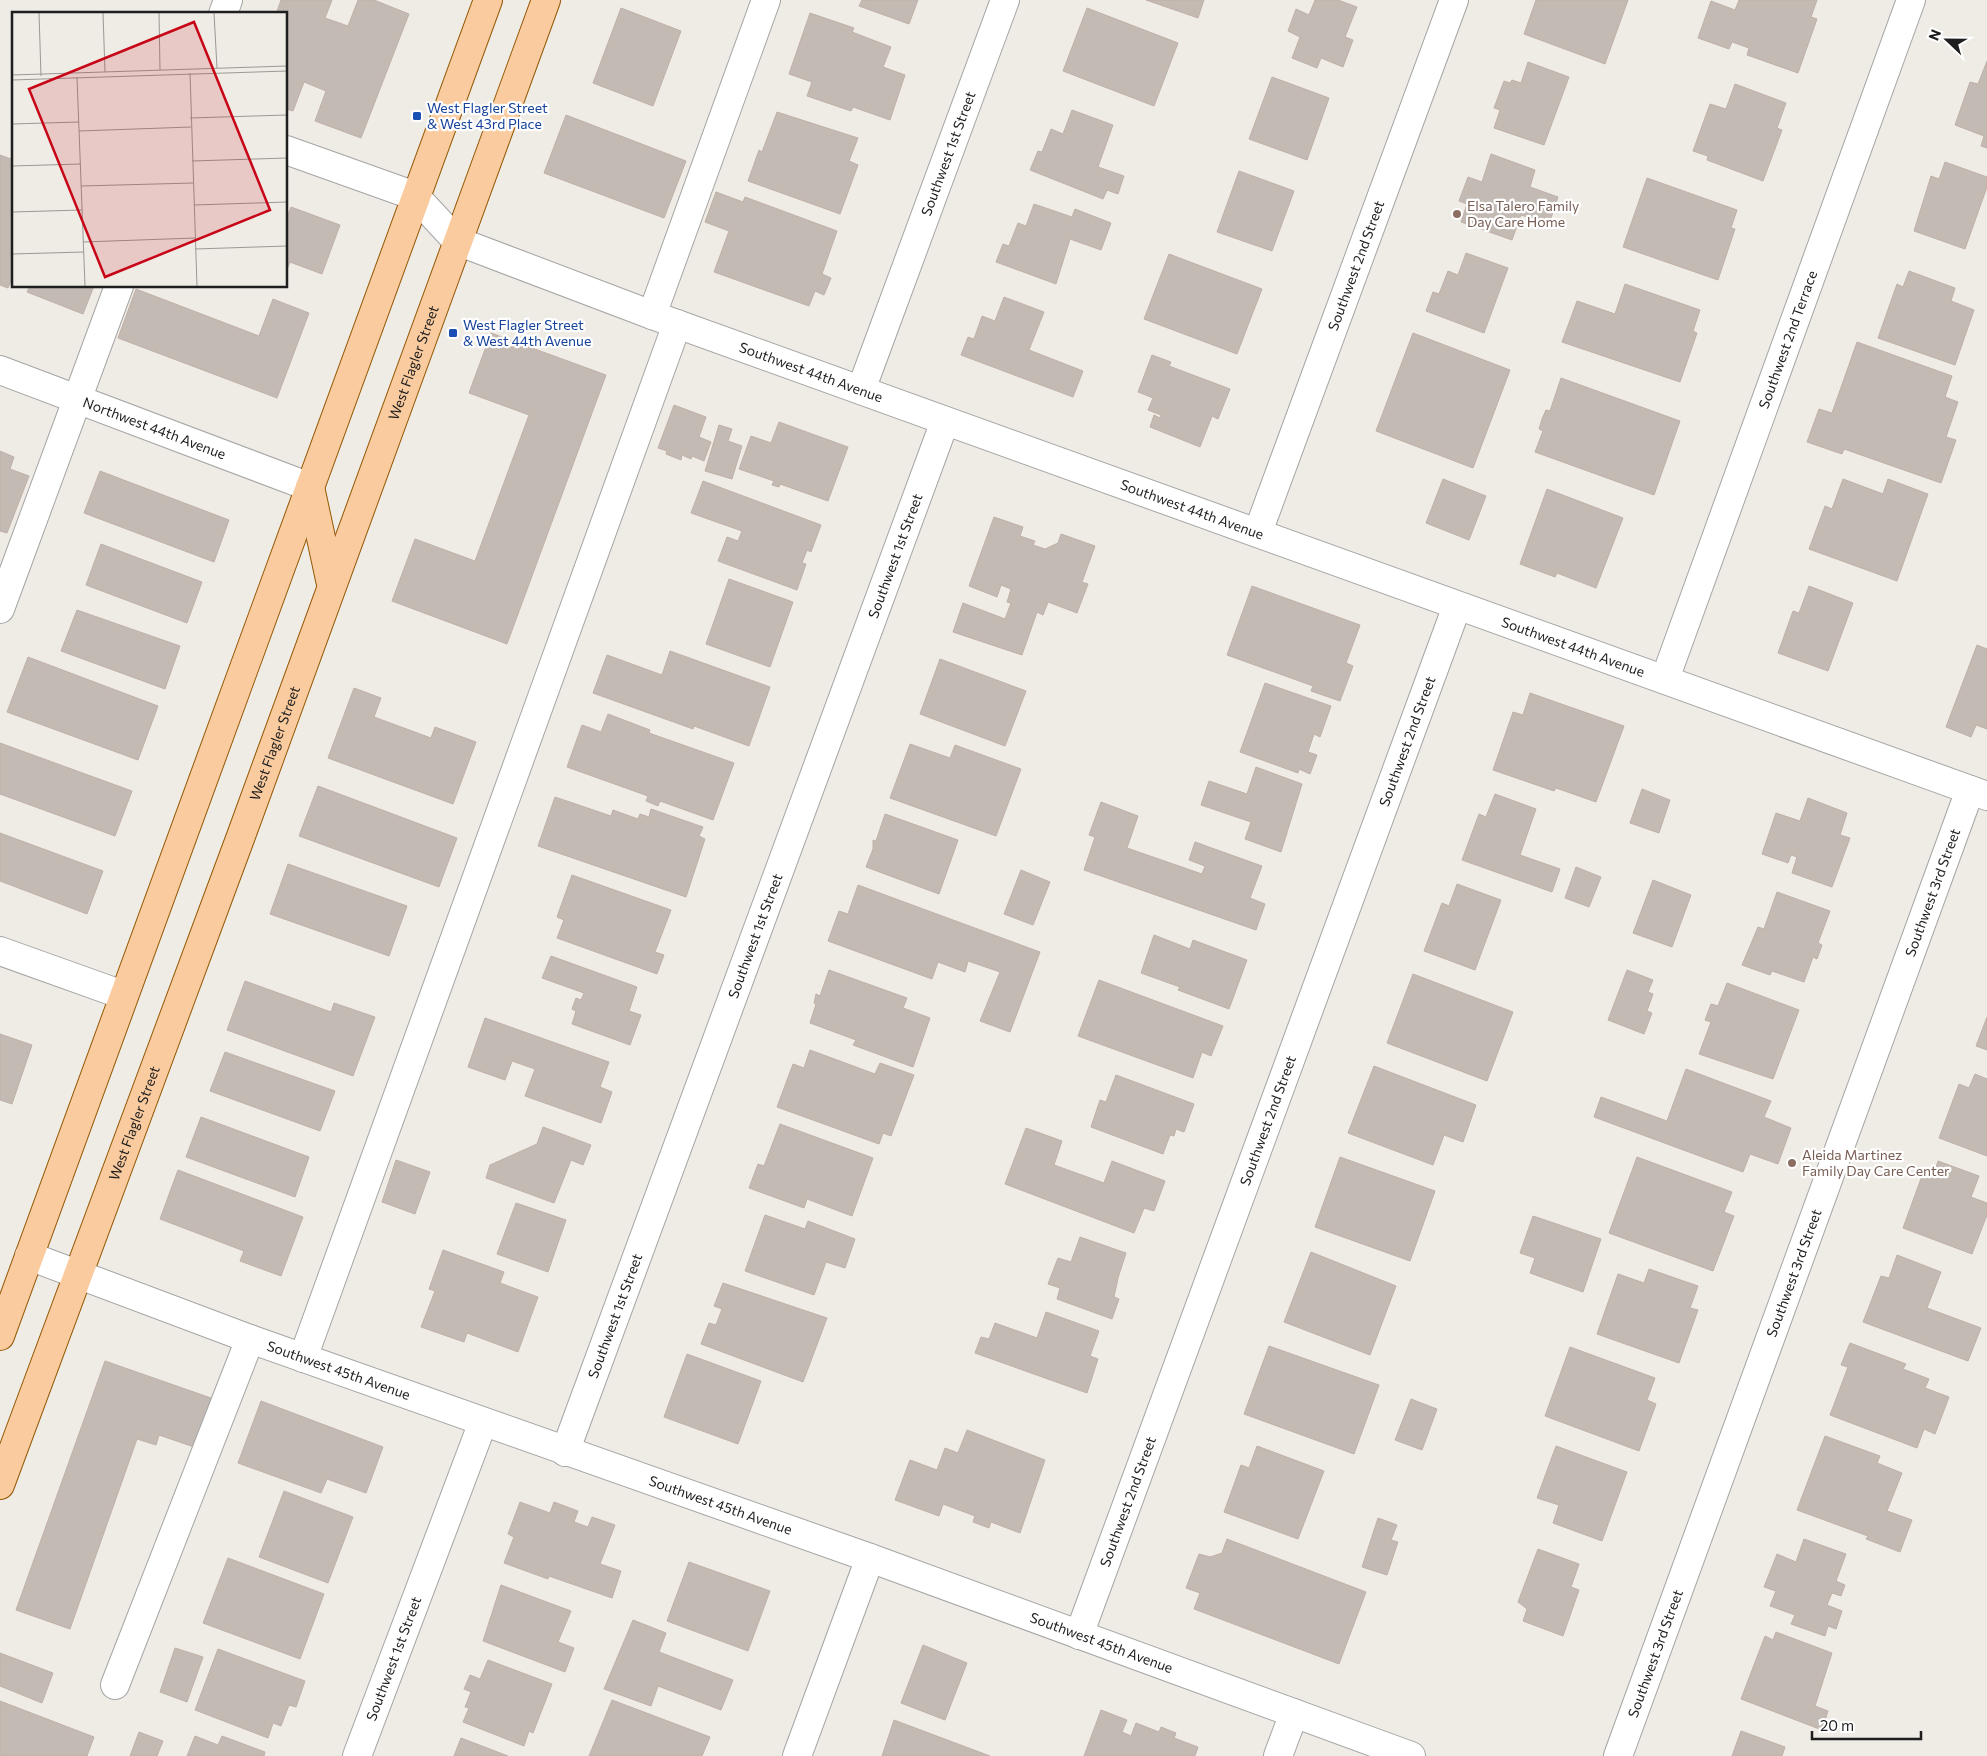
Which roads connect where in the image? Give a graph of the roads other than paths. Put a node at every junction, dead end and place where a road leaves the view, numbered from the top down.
1 (228, 0) edge
2 (488, 0) edge
3 (546, 0) edge
4 (766, 0) edge
5 (1005, 0) edge
6 (1454, 0) edge
7 (1912, 0) edge
8 (224, 12) edge
9 (288, 151) edge
10 (415, 196) junction
11 (457, 241) junction
12 (118, 288) edge
13 (652, 315) junction
14 (677, 324) junction
15 (0, 370) edge
16 (861, 390) junction
17 (78, 399) junction
18 (945, 421) junction
19 (310, 487) junction
20 (1258, 532) junction
21 (331, 584) junction
22 (1457, 606) junction
23 (0, 609) edge
24 (1665, 679) junction
25 (1979, 793) edge
26 (0, 951) edge
27 (124, 995) junction
28 (29, 1256) junction
29 (78, 1274) junction
30 (0, 1336) edge
31 (250, 1339) junction
32 (303, 1358) junction
33 (483, 1422) junction
34 (566, 1452) junction
35 (0, 1485) edge
36 (870, 1558) junction
37 (1079, 1635) junction
38 (115, 1684) dead end
39 (1294, 1713) junction
40 (357, 1756) edge
41 (797, 1756) edge
42 (1278, 1756) edge
43 (1411, 1756) edge
44 (1618, 1756) edge

1 - 8 street
2 - 10 main road
3 - 11 main road, West Flagler Street
4 - 13 street
5 - 16 street, Southwest 1st Street
6 - 20 street, Southwest 2nd Street
7 - 24 street, Southwest 2nd Terrace
9 - 10 street
10 - 11 street, Southwest 44th Avenue
10 - 19 main road
11 - 13 street, Southwest 44th Avenue
11 - 21 main road, West Flagler Street
12 - 17 street
13 - 14 street, Southwest 44th Avenue
14 - 16 street, Southwest 44th Avenue
14 - 32 street
15 - 17 street, Northwest 44th Avenue
16 - 18 street, Southwest 44th Avenue
17 - 19 street, Northwest 44th Avenue
17 - 23 street
18 - 20 street, Southwest 44th Avenue
18 - 34 street, Southwest 1st Street
19 - 21 main road
19 - 27 main road
20 - 22 street, Southwest 44th Avenue
21 - 29 main road, West Flagler Street
22 - 24 street, Southwest 44th Avenue
22 - 37 street, Southwest 2nd Street
24 - 25 street, Southwest 44th Avenue
25 - 44 street, Southwest 3rd Street
26 - 27 street
27 - 28 main road
28 - 29 street, Southwest 45th Avenue
28 - 30 main road
29 - 31 street, Southwest 45th Avenue
29 - 35 main road, West Flagler Street
31 - 32 street, Southwest 45th Avenue
31 - 38 street
32 - 33 street, Southwest 45th Avenue
33 - 34 street, Southwest 45th Avenue
33 - 40 street, Southwest 1st Street
34 - 36 street, Southwest 45th Avenue
36 - 37 street, Southwest 45th Avenue
36 - 41 street
37 - 39 street, Southwest 45th Avenue
39 - 42 street
39 - 43 street, Southwest 45th Avenue

